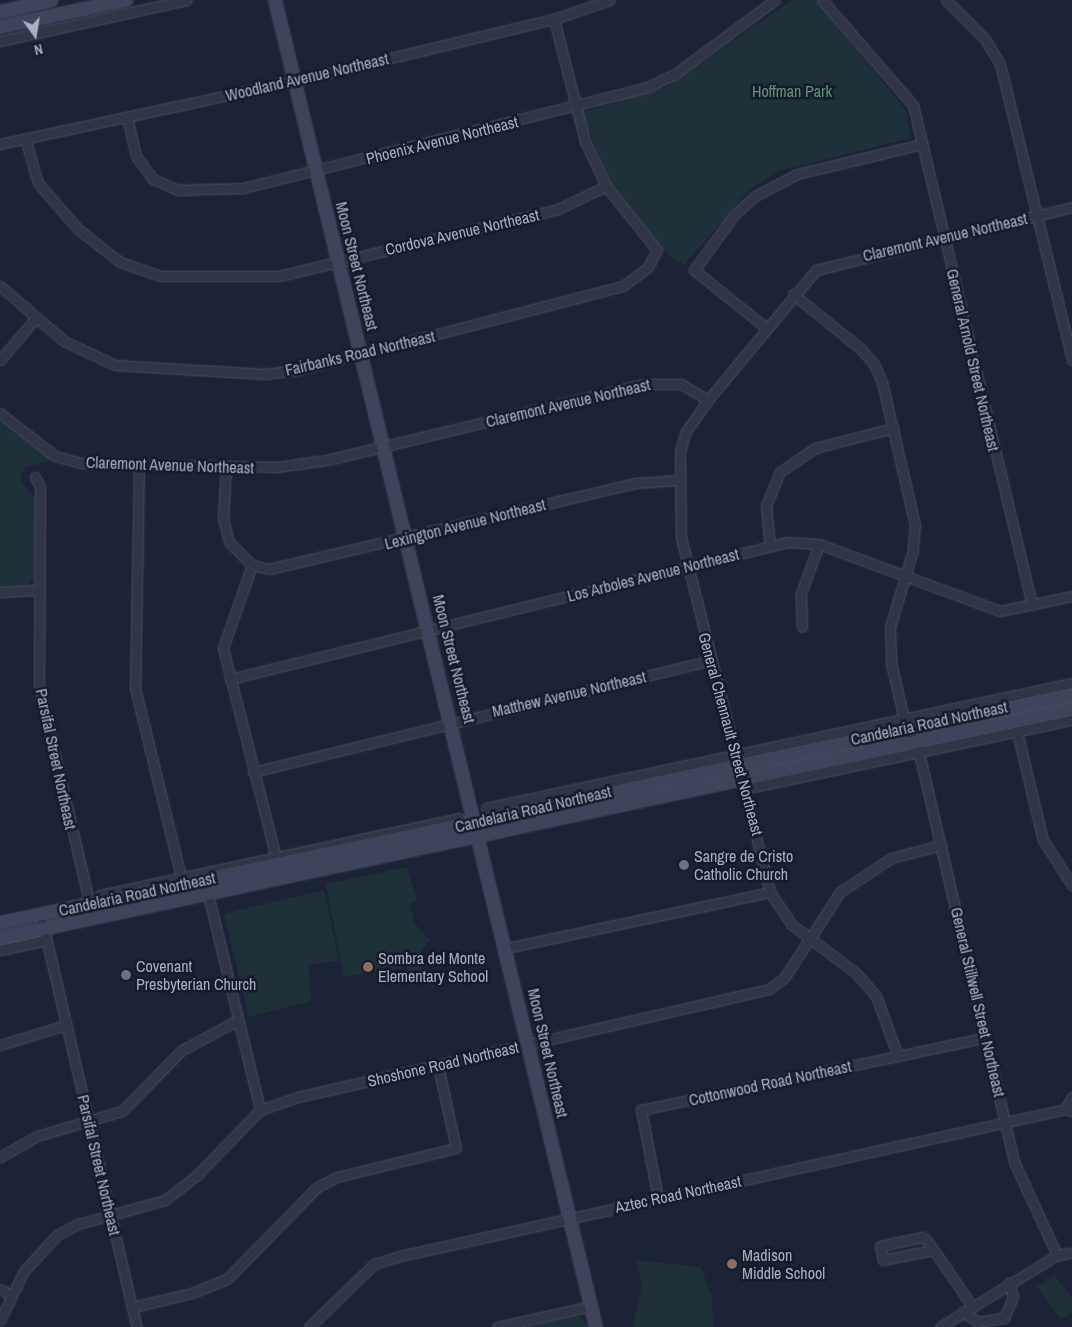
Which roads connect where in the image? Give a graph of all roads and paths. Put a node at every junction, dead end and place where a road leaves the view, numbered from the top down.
1 (52, 0) edge
2 (126, 0) edge
3 (187, 0) edge
4 (275, 0) edge
5 (610, 0) edge
6 (775, 0) edge
7 (822, 0) edge
8 (946, 0) edge
9 (6, 7) edge
10 (554, 19) junction
11 (6, 26) edge
12 (0, 41) edge
13 (295, 81) junction
14 (576, 107) junction
15 (127, 117) junction
16 (25, 138) junction
17 (0, 144) edge
18 (922, 144) junction
19 (317, 170) junction
20 (606, 186) junction
21 (1072, 207) edge
22 (1036, 215) junction
23 (944, 238) junction
24 (339, 262) junction
25 (0, 286) edge
26 (793, 294) junction
27 (35, 319) junction
28 (765, 327) junction
29 (362, 353) junction
30 (0, 360) edge
31 (1072, 360) edge
32 (708, 400) junction
33 (0, 413) edge
34 (893, 428) junction
35 (385, 446) junction
36 (139, 466) junction
37 (226, 468) junction
38 (35, 477) dead end
39 (678, 480) junction
40 (407, 538) junction
41 (818, 544) junction
42 (770, 546) junction
43 (252, 565) junction
44 (688, 566) junction
45 (904, 577) junction
46 (37, 590) junction
47 (0, 592) edge
48 (1072, 596) edge
49 (1032, 605) junction
50 (802, 627) dead end
51 (430, 631) junction
52 (711, 660) junction
53 (230, 679) junction
54 (1072, 683) edge
55 (1072, 695) edge
56 (1072, 709) edge
57 (1072, 720) edge
58 (452, 722) junction
59 (907, 724) junction
60 (1017, 732) junction
61 (916, 748) junction
62 (736, 760) junction
63 (254, 772) junction
64 (746, 784) junction
65 (486, 808) dead end
66 (459, 818) dead end
67 (477, 824) junction
68 (480, 838) junction
69 (941, 845) junction
70 (276, 857) junction
71 (181, 877) junction
72 (205, 882) junction
73 (1072, 885) edge
74 (770, 892) junction
75 (208, 896) junction
76 (89, 902) junction
77 (41, 916) junction
78 (94, 920) junction
79 (0, 923) edge
80 (45, 935) junction
81 (808, 936) junction
82 (0, 938) edge
83 (507, 948) junction
84 (0, 950) edge
85 (236, 1021) junction
86 (66, 1025) junction
87 (986, 1037) junction
88 (530, 1044) junction
89 (0, 1045) edge
90 (898, 1056) junction
91 (438, 1066) junction
92 (1072, 1096) edge
93 (260, 1110) junction
94 (1068, 1110) edge
95 (89, 1121) junction
96 (1007, 1124) junction
97 (0, 1157) edge
98 (658, 1198) junction
99 (111, 1216) junction
100 (570, 1217) junction
101 (933, 1250) junction
102 (1072, 1252) edge
103 (1057, 1255) junction
104 (1009, 1283) junction
105 (0, 1289) edge
106 (12, 1295) junction
107 (133, 1306) junction
108 (591, 1306) junction
109 (972, 1306) junction
110 (962, 1312) junction
111 (0, 1320) edge
112 (138, 1327) edge
113 (309, 1327) edge
114 (497, 1327) edge
115 (596, 1327) edge
116 (940, 1327) edge

1 - 9 main road
2 - 11 main road
3 - 12 street
4 - 13 main road, Moon Street Northeast
5 - 10 street, Woodland Avenue Northeast
6 - 14 street, Phoenix Avenue Northeast
7 - 18 street, General Arnold Street Northeast
8 - 22 street
9 - 11 main road
10 - 13 street, Woodland Avenue Northeast
10 - 14 street
13 - 15 street, Woodland Avenue Northeast
13 - 19 main road, Moon Street Northeast
14 - 19 street, Phoenix Avenue Northeast
14 - 20 street
15 - 16 street, Woodland Avenue Northeast
15 - 19 street, Phoenix Avenue Northeast
16 - 17 street, Woodland Avenue Northeast
16 - 24 street, Cordova Avenue Northeast
18 - 23 street, General Arnold Street Northeast
18 - 28 street
19 - 24 main road, Moon Street Northeast
20 - 24 street, Cordova Avenue Northeast
20 - 29 street, Fairbanks Road Northeast
21 - 22 street, Claremont Avenue Northeast
22 - 23 street, Claremont Avenue Northeast
22 - 31 street
23 - 26 street, Claremont Avenue Northeast
23 - 49 street, General Arnold Street Northeast
24 - 29 main road, Moon Street Northeast
25 - 27 street, Fairbanks Road Northeast
26 - 28 street, Claremont Avenue Northeast
26 - 34 street, General Stillwell Street Northeast
27 - 29 street, Fairbanks Road Northeast
27 - 30 street
28 - 32 street, Claremont Avenue Northeast
29 - 35 main road, Moon Street Northeast
32 - 35 street, Claremont Avenue Northeast
32 - 39 street, General Chennault Street Northeast
33 - 36 street, Claremont Avenue Northeast
34 - 42 street
34 - 45 street, General Stillwell Street Northeast
35 - 37 street, Claremont Avenue Northeast
35 - 40 main road, Moon Street Northeast
36 - 37 street, Claremont Avenue Northeast
36 - 71 street
37 - 43 street
38 - 46 street, Parsifal Street Northeast
39 - 40 street, Lexington Avenue Northeast
39 - 44 street, General Chennault Street Northeast
40 - 43 street, Lexington Avenue Northeast
40 - 51 main road, Moon Street Northeast
41 - 42 street, Los Arboles Avenue Northeast
41 - 45 street, Los Arboles Avenue Northeast
41 - 50 street
42 - 44 street, Los Arboles Avenue Northeast
43 - 53 street
44 - 51 street, Los Arboles Avenue Northeast
44 - 52 street, General Chennault Street Northeast
45 - 49 street, Los Arboles Avenue Northeast
45 - 59 street, General Stillwell Street Northeast
46 - 47 street
46 - 76 street, Parsifal Street Northeast
48 - 49 street, Los Arboles Avenue Northeast
51 - 53 street, Los Arboles Avenue Northeast
51 - 58 main road, Moon Street Northeast
52 - 58 street, Matthew Avenue Northeast
52 - 62 street, General Chennault Street Northeast
53 - 63 street
54 - 59 street
55 - 59 main road, Candelaria Road Northeast
56 - 61 main road, Candelaria Road Northeast
57 - 60 street
58 - 63 street, Matthew Avenue Northeast
58 - 67 main road, Moon Street Northeast
59 - 61 street, General Stillwell Street Northeast
59 - 62 main road, Candelaria Road Northeast
60 - 61 street
60 - 73 street
61 - 64 main road, Candelaria Road Northeast
61 - 69 street, General Stillwell Street Northeast
62 - 64 street, General Chennault Street Northeast
62 - 65 street
62 - 67 main road, Candelaria Road Northeast
63 - 70 street
64 - 68 main road, Candelaria Road Northeast
64 - 74 street, General Chennault Street Northeast
66 - 70 street
67 - 68 main road, Moon Street Northeast
67 - 72 main road, Candelaria Road Northeast
68 - 75 main road, Candelaria Road Northeast
68 - 83 main road, Moon Street Northeast
69 - 81 street, Shoshone Road Northeast
69 - 87 street, General Stillwell Street Northeast
70 - 71 street
71 - 76 street
72 - 75 street
72 - 76 main road, Candelaria Road Northeast
74 - 81 street, General Chennault Street Northeast
74 - 83 street
75 - 78 main road, Candelaria Road Northeast
75 - 85 street
76 - 77 main road, Candelaria Road Northeast
76 - 78 street, Parsifal Street Northeast
77 - 79 main road, Candelaria Road Northeast
77 - 80 street, Parsifal Street Northeast
78 - 80 main road, Candelaria Road Northeast
80 - 82 main road, Candelaria Road Northeast
80 - 84 street
80 - 86 street, Parsifal Street Northeast
81 - 88 street, Shoshone Road Northeast
81 - 90 street, General Chennault Street Northeast
83 - 88 main road, Moon Street Northeast
85 - 93 street
85 - 95 street
86 - 89 street
86 - 95 street, Parsifal Street Northeast
87 - 90 street, Cottonwood Road Northeast
87 - 96 street, General Stillwell Street Northeast
88 - 91 street, Shoshone Road Northeast
88 - 100 main road, Moon Street Northeast
90 - 98 street, Cottonwood Road Northeast
91 - 93 street, Shoshone Road Northeast
91 - 107 street
92 - 94 street
93 - 99 street, Shoshone Road Northeast
94 - 96 street, Aztec Road Northeast
95 - 97 street
95 - 99 street, Parsifal Street Northeast
96 - 98 street, Aztec Road Northeast
96 - 103 street, General Stillwell Street Northeast
98 - 100 street, Aztec Road Northeast
99 - 106 street, Shoshone Road Northeast
99 - 107 street, Parsifal Street Northeast
100 - 108 main road, Moon Street Northeast
100 - 113 street, Aztec Road Northeast
101 - 101 street
101 - 109 street
102 - 103 street
103 - 104 street
104 - 109 street
104 - 110 street
105 - 106 street
106 - 111 street, Shoshone Road Northeast
107 - 112 street, Parsifal Street Northeast
108 - 114 street
108 - 115 main road, Moon Street Northeast
109 - 110 street
110 - 116 street

